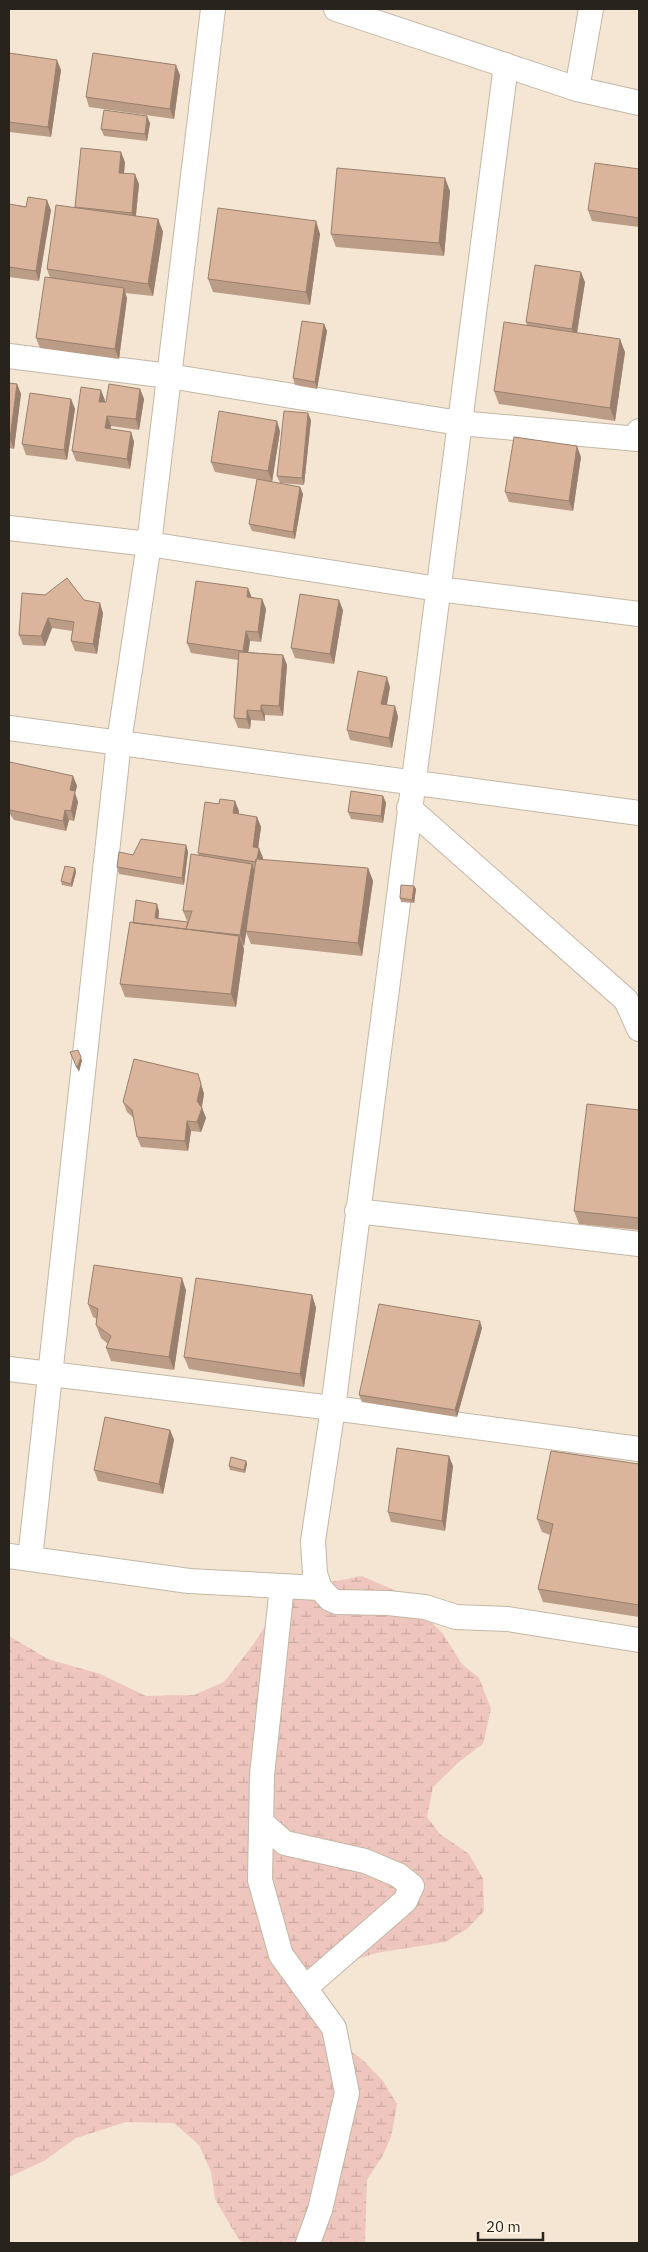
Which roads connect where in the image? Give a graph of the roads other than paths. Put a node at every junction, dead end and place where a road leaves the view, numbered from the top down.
1 (213, 9) edge
2 (336, 9) edge
3 (590, 9) edge
4 (368, 14) edge
5 (506, 65) junction
6 (577, 89) junction
7 (639, 103) edge
8 (9, 356) edge
9 (169, 376) junction
10 (459, 423) junction
11 (639, 436) edge
12 (9, 528) edge
13 (149, 544) junction
14 (438, 589) junction
15 (639, 614) edge
16 (9, 728) edge
17 (119, 742) junction
18 (413, 782) junction
19 (409, 808) junction
20 (639, 813) edge
21 (639, 1029) edge
22 (357, 1211) junction
23 (639, 1244) edge
24 (9, 1369) edge
25 (49, 1374) junction
26 (333, 1408) junction
27 (639, 1449) edge
28 (19, 1557) edge
29 (282, 1586) junction
30 (320, 1588) junction
31 (639, 1640) edge
32 (262, 1823) junction
33 (305, 1988) junction
34 (308, 2243) edge

1 - 9 street
2 - 4 street
3 - 6 street
4 - 5 street
5 - 6 street
5 - 10 street
6 - 7 street
8 - 9 street
9 - 10 street
9 - 13 street
10 - 11 street
10 - 14 street
12 - 13 street
13 - 14 street
13 - 17 street
14 - 15 street
14 - 18 street
16 - 17 street
17 - 18 street
17 - 25 street
18 - 19 street
18 - 20 street
19 - 21 street
19 - 22 street
22 - 23 street
22 - 26 street
24 - 25 street
25 - 26 street
25 - 28 street
26 - 27 street
26 - 30 street
28 - 29 street
29 - 30 street
29 - 32 street
30 - 31 street
32 - 33 street
32 - 33 street
33 - 34 street

